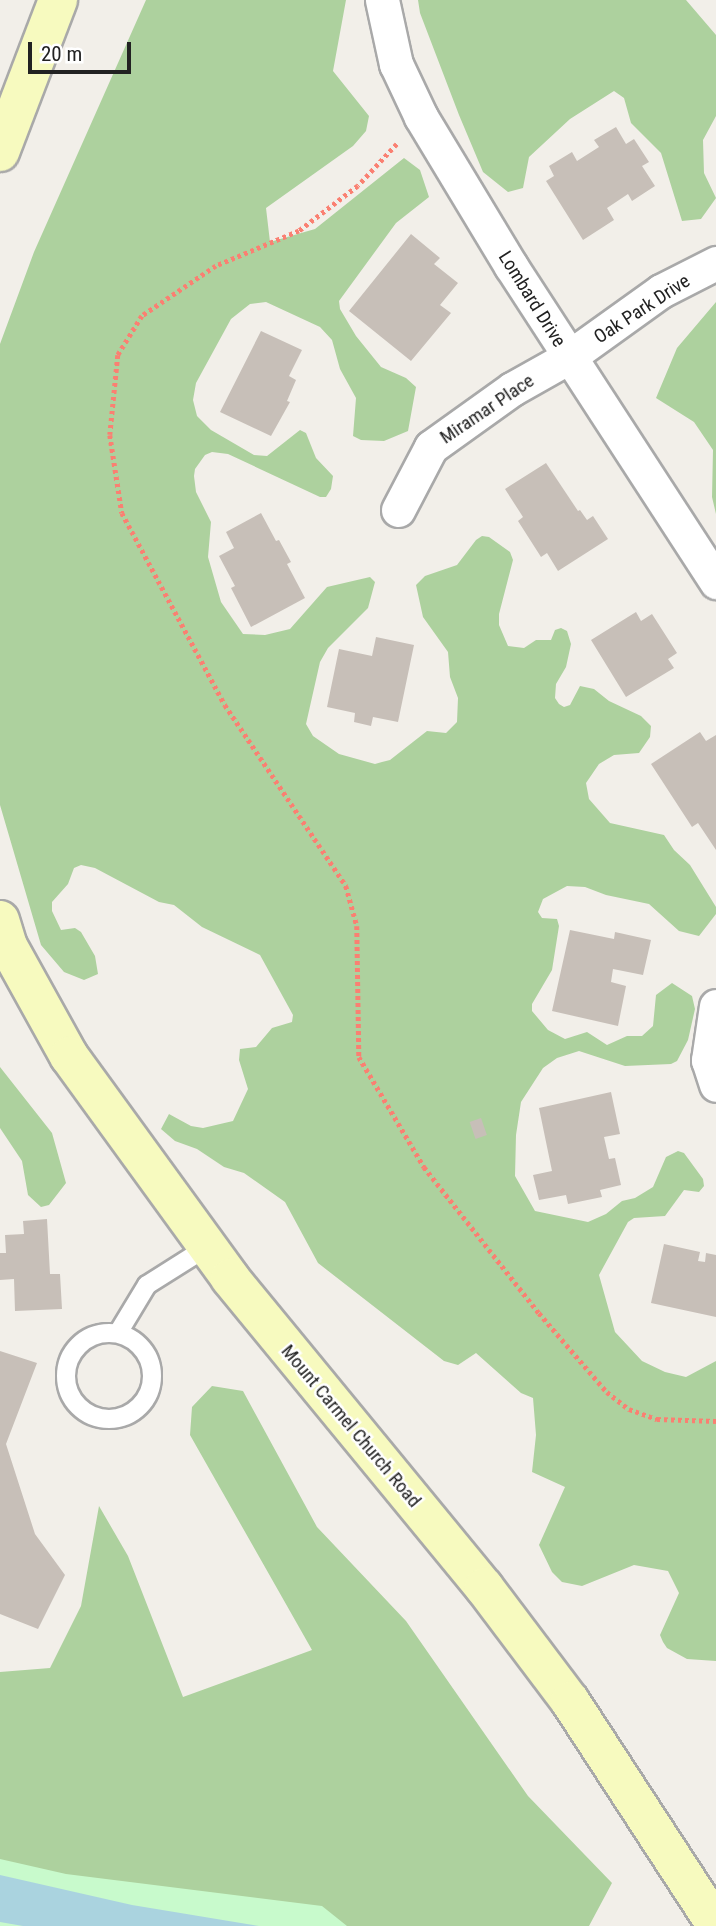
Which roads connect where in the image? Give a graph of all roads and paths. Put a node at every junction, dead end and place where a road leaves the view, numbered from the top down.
1 (58, 0) edge
2 (382, 0) edge
3 (421, 117) junction
4 (0, 152) edge
5 (716, 263) edge
6 (569, 357) junction
7 (398, 510) dead end
8 (716, 582) edge
9 (3, 939) edge
10 (716, 1006) edge
11 (716, 1085) edge
12 (207, 1247) junction
13 (117, 1334) junction
14 (716, 1420) edge
15 (716, 1925) edge

1 - 4 main road
2 - 3 street, Lombard Drive
3 - 6 street, Lombard Drive
3 - 14 path
5 - 6 street, Oak Park Drive
6 - 7 street, Miramar Place
6 - 8 street, Lombard Drive
9 - 12 main road, Mount Carmel Church Road
10 - 11 street
12 - 13 lane
12 - 15 main road, Mount Carmel Church Road
13 - 13 lane

